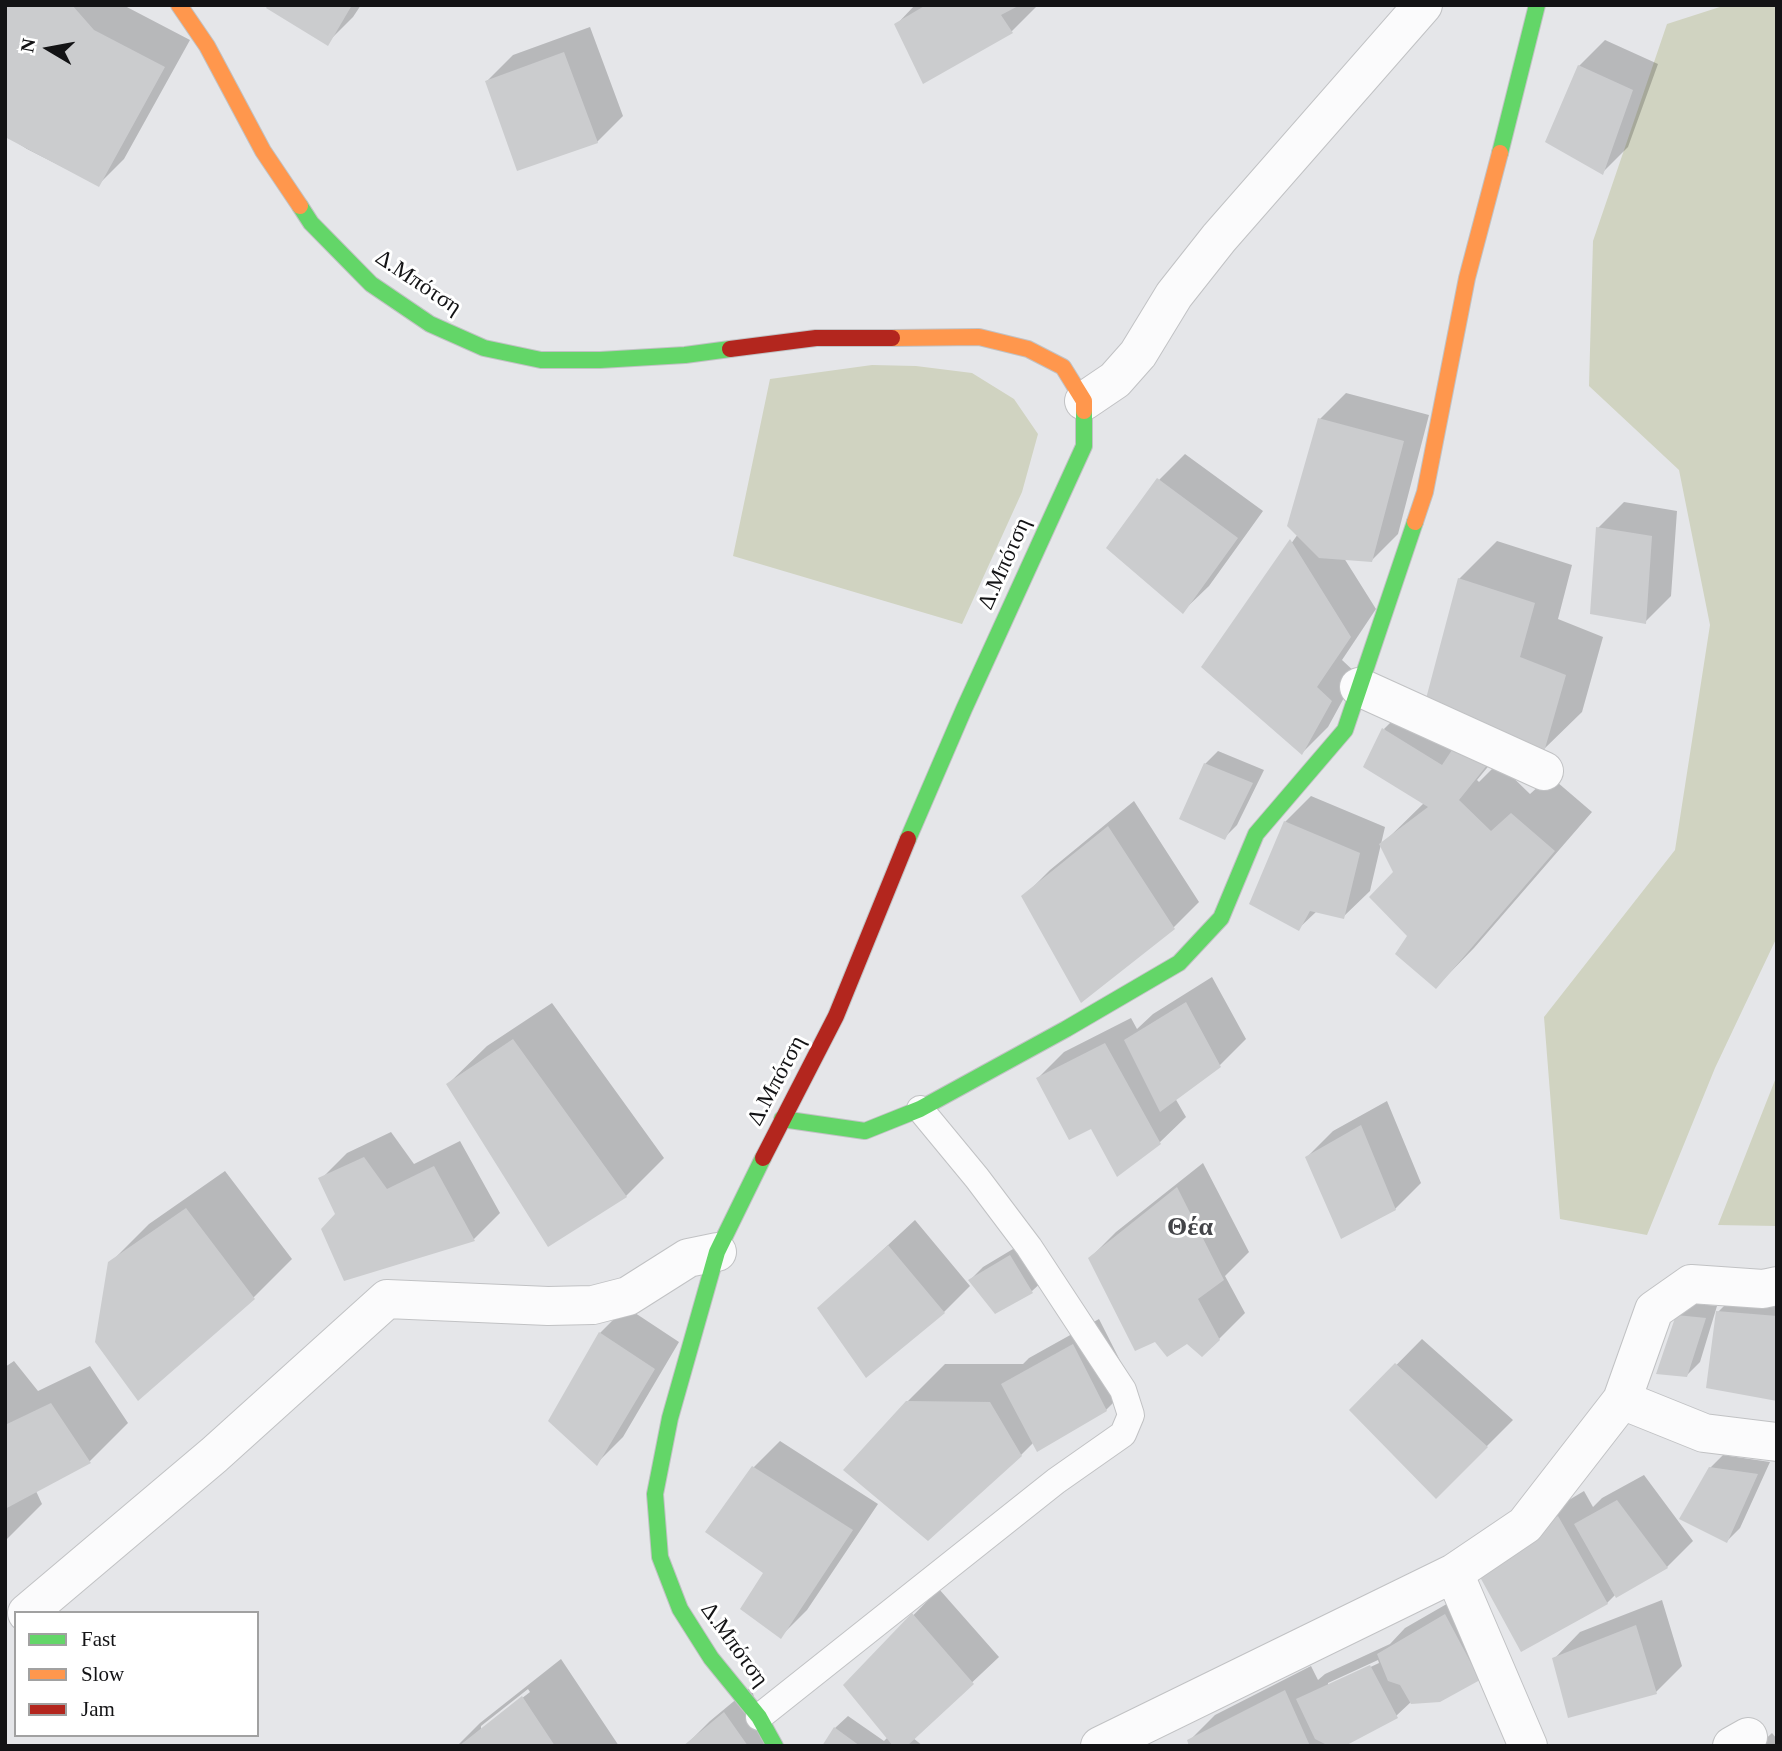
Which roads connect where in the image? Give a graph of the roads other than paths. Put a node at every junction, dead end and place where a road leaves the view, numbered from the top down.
1 (178, 5) edge
2 (1423, 5) edge
3 (1536, 5) edge
4 (1084, 401) junction
5 (1359, 687) junction
6 (1545, 771) dead end
7 (920, 1109) junction
8 (782, 1119) junction
9 (717, 1252) junction
10 (1777, 1286) edge
11 (1622, 1400) junction
12 (1777, 1442) edge
13 (1454, 1573) junction
14 (29, 1611) edge
15 (759, 1717) junction
16 (775, 1746) edge
17 (1100, 1746) edge
18 (1528, 1746) edge

1 - 4 street, Δ.Μπότση
2 - 4 street
3 - 5 street
4 - 8 street, Δ.Μπότση
5 - 6 street
5 - 7 street
7 - 8 street
7 - 15 lane
8 - 9 street, Δ.Μπότση
9 - 14 street
9 - 15 street, Δ.Μπότση
10 - 11 street
11 - 12 street
11 - 13 street
13 - 17 street
13 - 18 street
15 - 16 street, Δ.Μπότση

